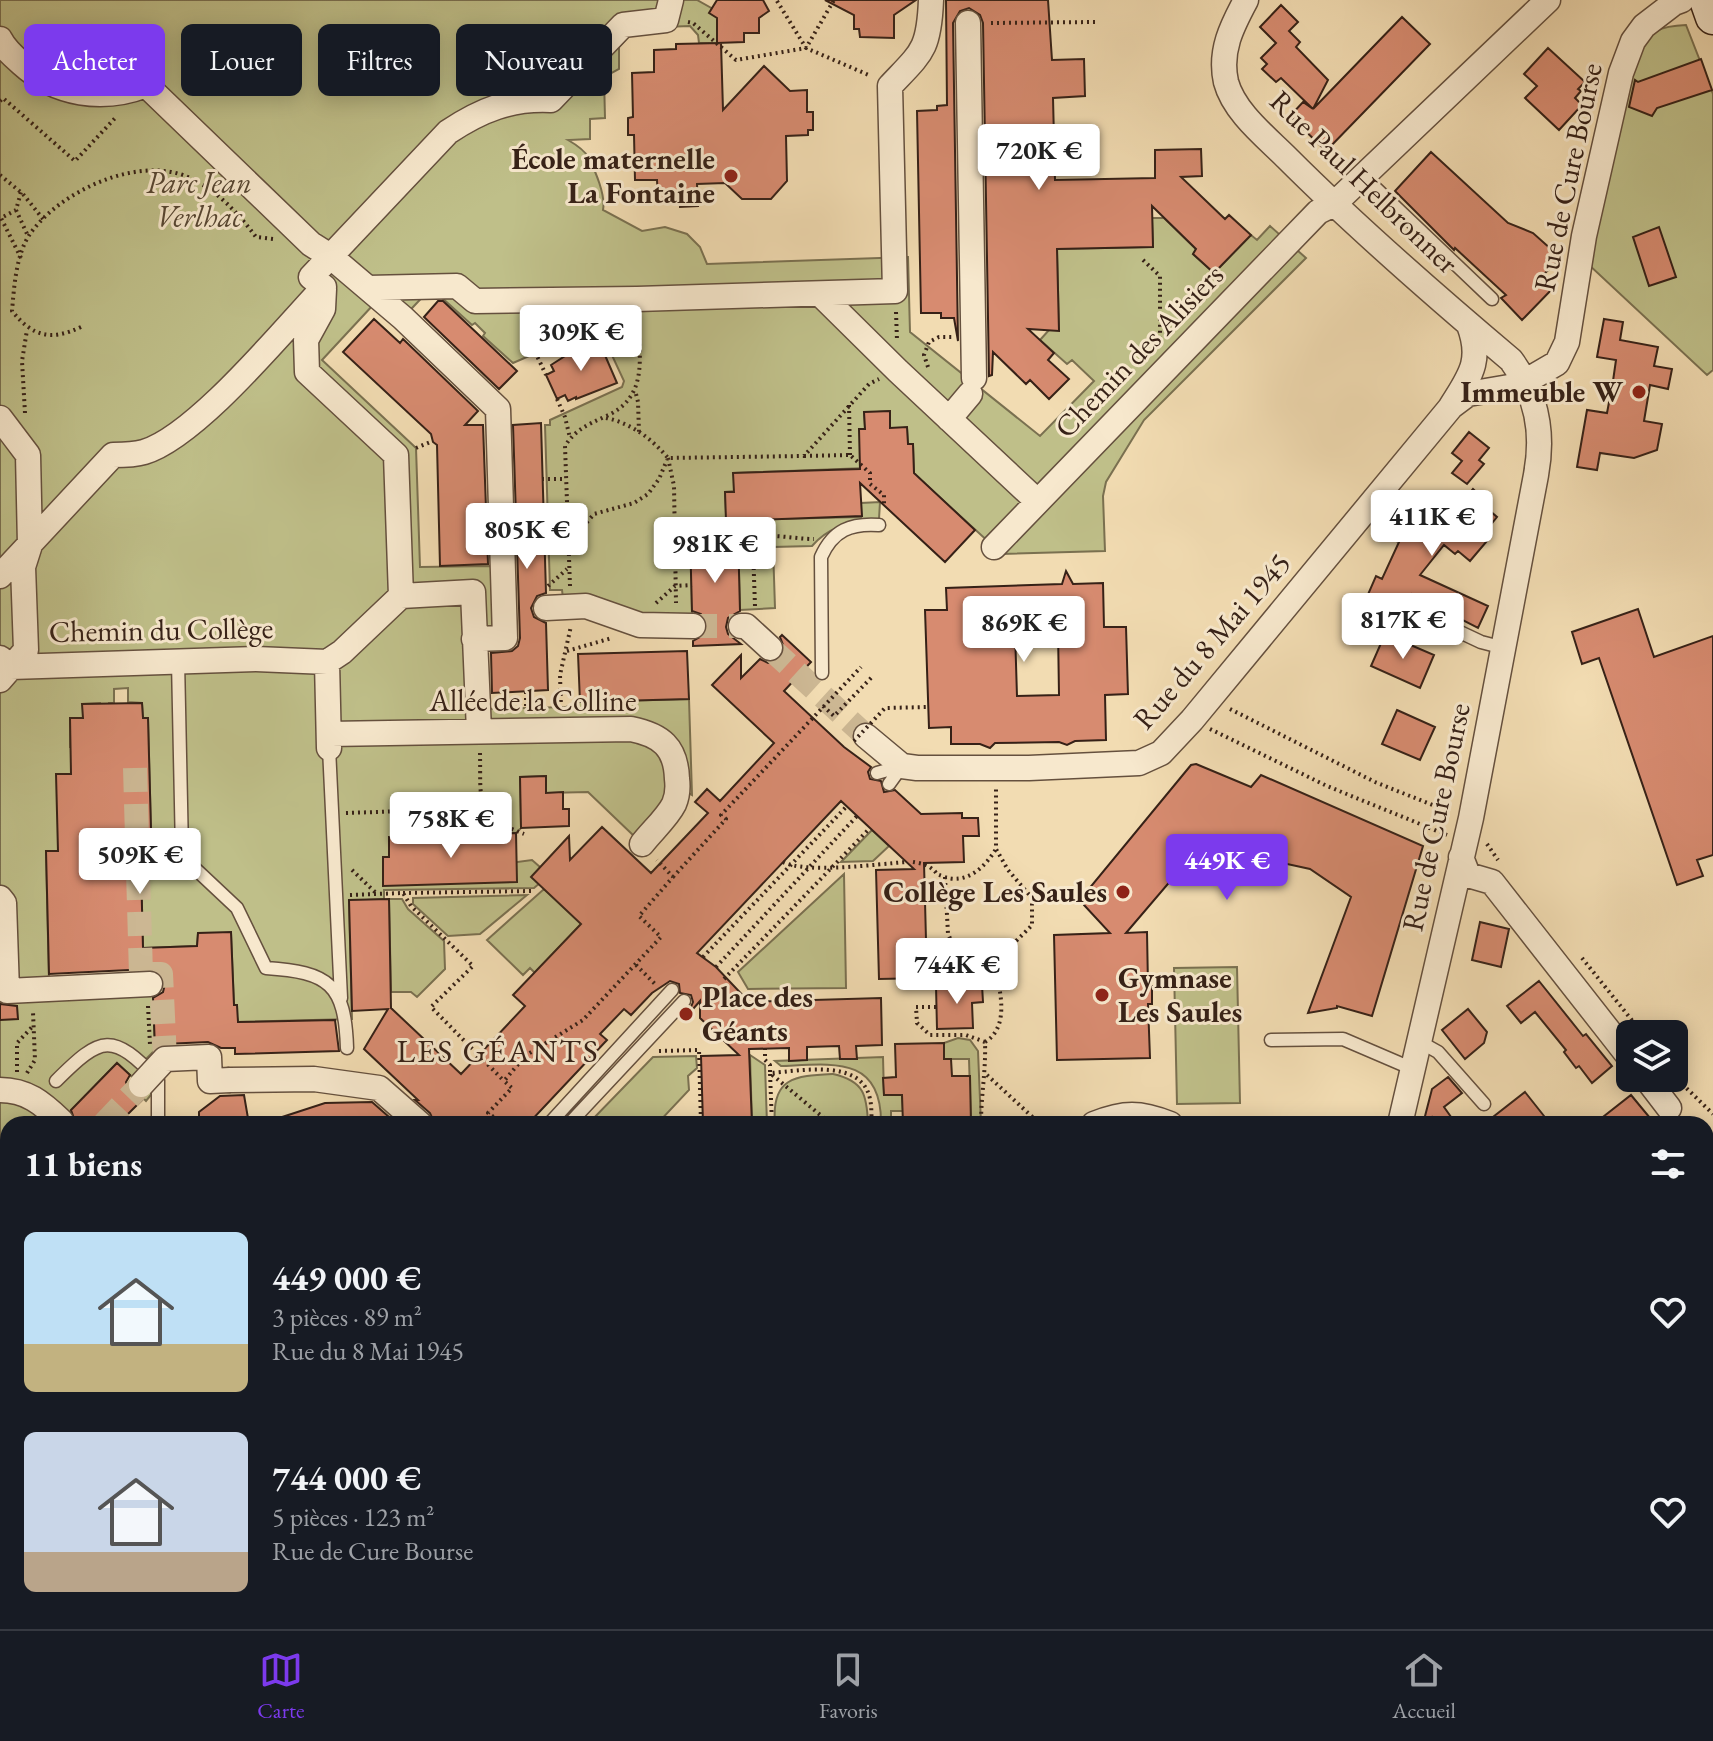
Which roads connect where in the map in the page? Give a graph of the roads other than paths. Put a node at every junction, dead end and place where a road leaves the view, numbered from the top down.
1 (931, 0) edge
2 (1246, 0) edge
3 (1548, 0) edge
4 (1679, 1) edge
5 (669, 10) edge
6 (1713, 17) edge
7 (968, 23) road end
8 (0, 39) edge
9 (1364, 177) junction
10 (1334, 204) junction
11 (320, 250) junction
12 (324, 287) junction
13 (368, 288) junction
14 (820, 294) junction
15 (1492, 299) dead end
16 (1469, 325) junction
17 (1526, 381) junction
18 (1450, 408) junction
19 (0, 418) edge
20 (949, 419) junction
21 (1037, 501) junction
22 (879, 525) dead end
23 (30, 545) junction
24 (994, 547) dead end
25 (0, 576) edge
26 (401, 596) junction
27 (546, 598) road end
28 (1408, 623) dead end
29 (685, 626) tunnel mouth
30 (744, 626) tunnel mouth
31 (474, 639) junction
32 (770, 648) tunnel mouth
33 (1504, 648) junction
34 (178, 661) junction
35 (327, 662) junction
36 (4, 668) edge
37 (822, 673) dead end
38 (479, 731) junction
39 (860, 738) tunnel mouth
40 (329, 741) junction
41 (877, 773) dead end
42 (895, 775) junction
43 (1471, 840) junction
44 (642, 844) road end
45 (0, 898) edge
46 (672, 990) dead end
47 (149, 992) road end
48 (341, 998) junction
49 (684, 1001) dead end
50 (1271, 1040) dead end
51 (1616, 1040) edge
52 (1420, 1042) junction
53 (347, 1048) dead end
54 (1413, 1069) junction
55 (56, 1081) dead end
56 (141, 1085) tunnel mouth
57 (8, 1090) edge
58 (1657, 1092) edge
59 (1484, 1104) dead end
60 (1669, 1108) dead end
61 (56, 1116) edge
62 (158, 1116) edge
63 (411, 1116) edge
64 (556, 1116) edge
65 (576, 1116) edge
66 (1114, 1116) edge
67 (1137, 1116) edge
68 (1402, 1116) edge

1 - 14 street
2 - 10 street, Rue Paul Helbronner
3 - 9 street, Chemin des Alisiers
4 - 6 main road
4 - 17 street, Rue de Cure Bourse
5 - 11 street
7 - 20 street
8 - 11 street, Allée de la Colline
9 - 10 street, Chemin des Alisiers
9 - 15 lane
10 - 16 street, Rue Paul Helbronner
10 - 21 street, Chemin des Alisiers
11 - 12 street
11 - 13 street, Allée de la Colline
12 - 23 street
12 - 26 street
13 - 14 street
13 - 31 street, Allée de la Colline
14 - 20 street
16 - 17 street, Rue Paul Helbronner
16 - 18 street, Rue du 8 Mai 1945
17 - 18 street, Rue du 8 Mai 1945
17 - 33 street, Rue de Cure Bourse
18 - 42 street, Rue du 8 Mai 1945
19 - 23 street
20 - 21 street
21 - 24 street, Chemin des Alisiers
22 - 37 lane
23 - 25 street
23 - 36 street
26 - 31 street
26 - 35 street
27 - 29 street
28 - 33 lane
30 - 32 street
31 - 38 street
33 - 43 street, Rue de Cure Bourse
34 - 35 street, Chemin du Collège
34 - 36 street, Chemin du Collège
34 - 48 lane
35 - 40 street
38 - 40 street, Allée de la Colline
38 - 44 street, Allée de la Colline
39 - 42 street
40 - 48 lane
41 - 42 lane, Rue du 8 Mai 1945
43 - 51 street
43 - 52 street, Rue de Cure Bourse
45 - 47 street
46 - 64 lane
48 - 53 lane
49 - 65 lane
50 - 54 lane
52 - 54 street, Rue de Cure Bourse
52 - 59 lane
54 - 68 street, Rue de Cure Bourse
55 - 62 lane
56 - 63 street, bridge
57 - 61 street
58 - 60 street
66 - 67 street

